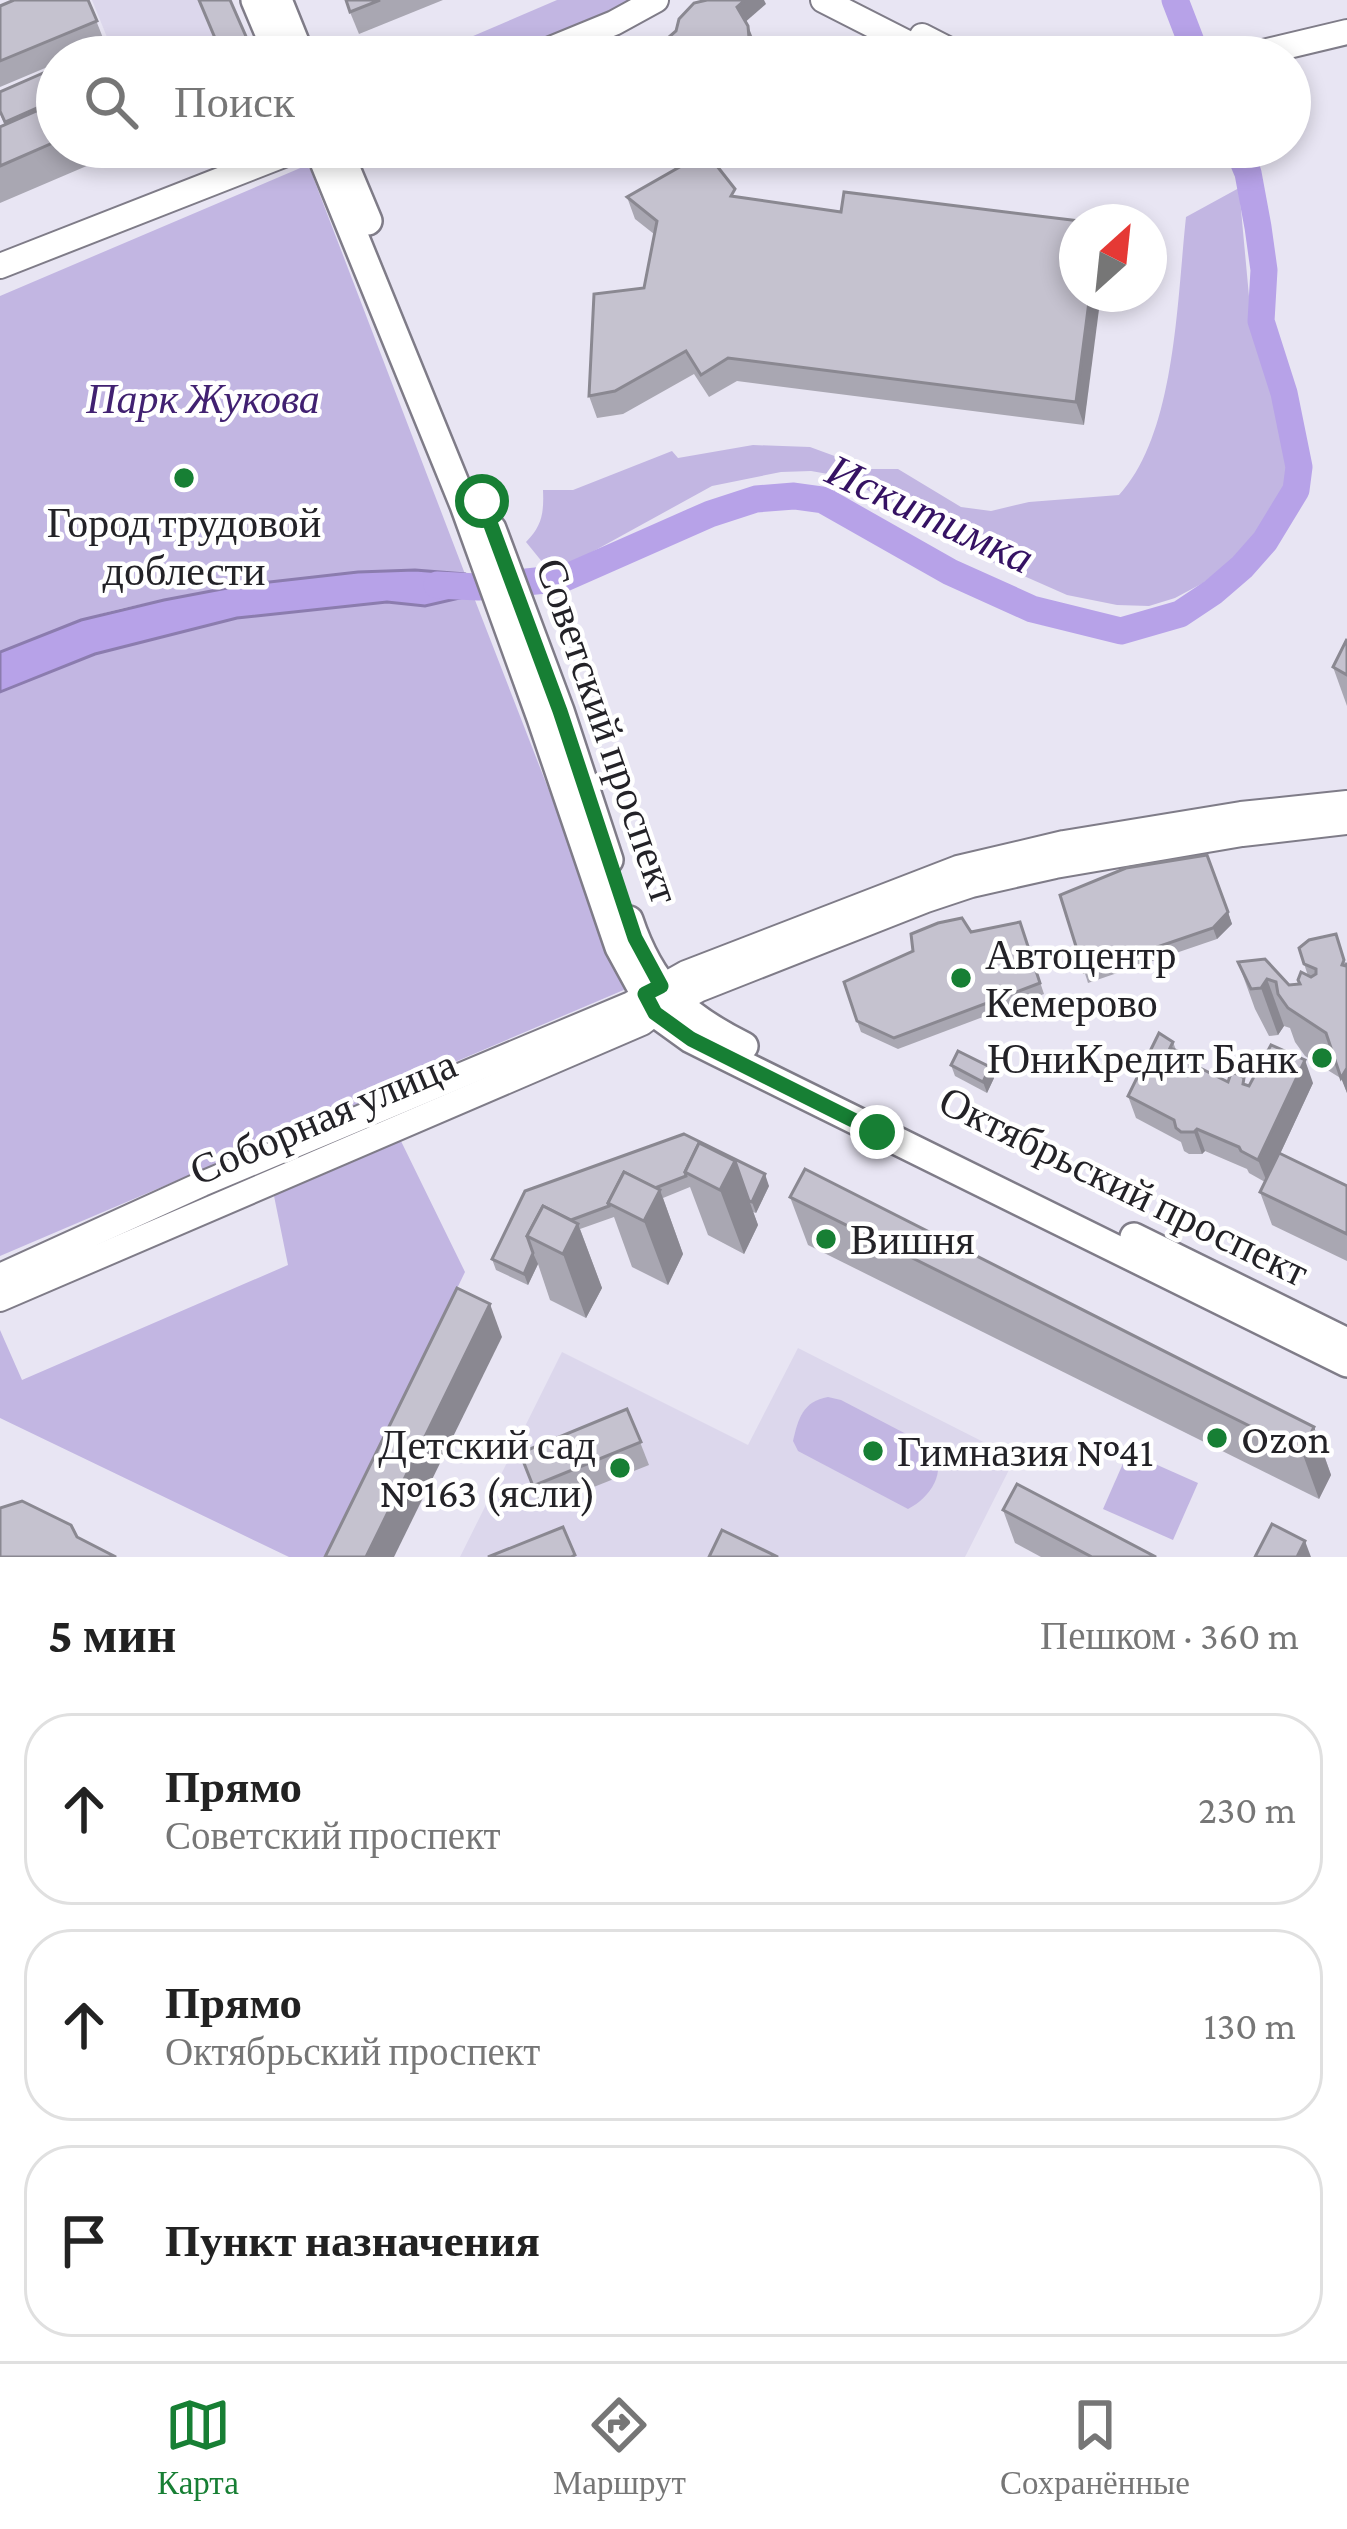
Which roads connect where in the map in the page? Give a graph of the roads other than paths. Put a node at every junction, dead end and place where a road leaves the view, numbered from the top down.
1 (255, 0) edge
2 (278, 0) edge
3 (656, 0) edge
4 (823, 0) edge
5 (852, 0) edge
6 (1347, 32) edge
7 (270, 36) edge
8 (293, 36) edge
9 (582, 36) edge
10 (894, 36) edge
11 (922, 36) edge
12 (1319, 46) junction
13 (1311, 47) edge
14 (1347, 48) edge
15 (1311, 50) edge
16 (250, 168) edge
17 (327, 168) edge
18 (345, 168) edge
19 (0, 266) edge
20 (473, 503) junction
21 (1347, 803) edge
22 (1347, 822) edge
23 (659, 999) junction
24 (0, 1276) edge
25 (0, 1299) edge
26 (1347, 1342) edge
27 (1347, 1363) edge

1 - 7 main road
2 - 8 main road
3 - 9 main road
4 - 10 main road
5 - 11 main road
6 - 12 main road
12 - 13 main road
12 - 14 main road
12 - 15 main road
16 - 19 main road
17 - 20 main road, Советский проспект
18 - 20 main road, Советский проспект
20 - 23 main road, Советский проспект
21 - 23 main road
22 - 23 main road
23 - 24 main road, Соборная улица
23 - 25 main road, Соборная улица
23 - 26 main road, Октябрьский проспект
23 - 27 main road, Октябрьский проспект

